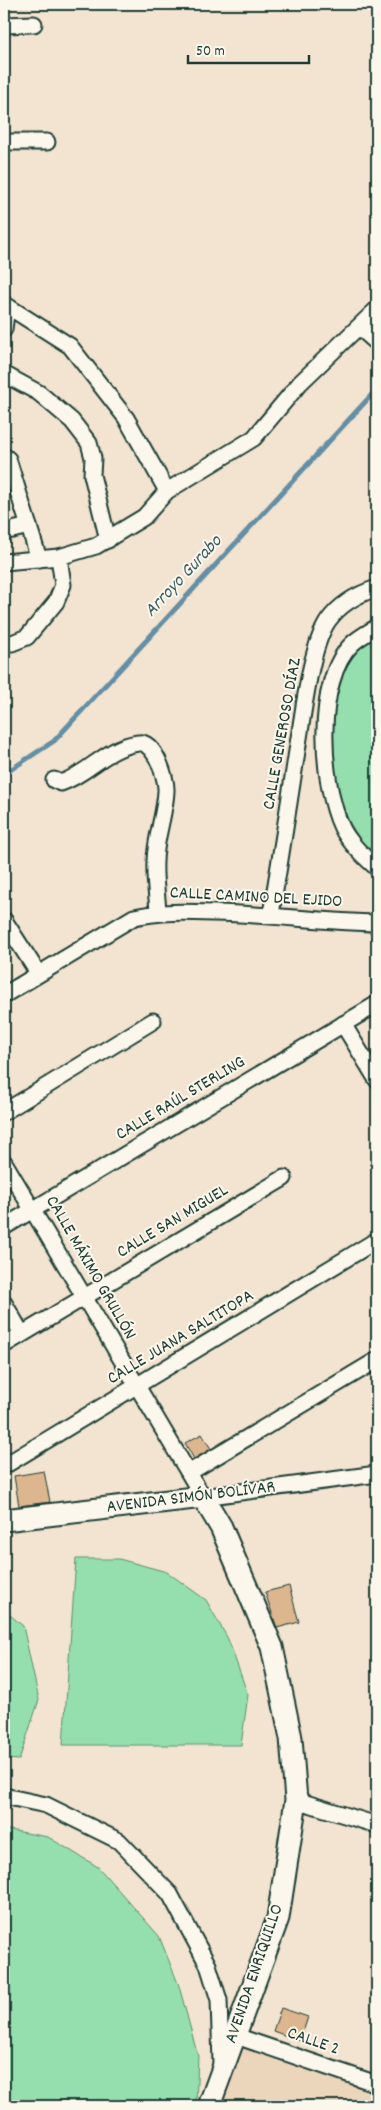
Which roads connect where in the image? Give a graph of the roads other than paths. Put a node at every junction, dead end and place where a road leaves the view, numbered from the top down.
1 (34, 24) dead end
2 (4, 25) edge
3 (4, 142) edge
4 (47, 142) dead end
5 (5, 305) edge
6 (377, 309) edge
7 (359, 327) junction
8 (4, 329) edge
9 (377, 343) edge
10 (4, 374) edge
11 (4, 456) edge
12 (167, 491) junction
13 (29, 526) junction
14 (4, 532) edge
15 (108, 540) junction
16 (58, 557) junction
17 (40, 559) junction
18 (4, 562) edge
19 (377, 588) edge
20 (377, 627) edge
21 (12, 643) dead end
22 (54, 780) dead end
23 (377, 868) edge
24 (158, 911) junction
25 (271, 914) junction
26 (4, 920) edge
27 (377, 923) edge
28 (38, 974) junction
29 (4, 995) edge
30 (377, 1004) edge
31 (153, 1021) dead end
32 (343, 1024) junction
33 (377, 1080) edge
34 (4, 1112) edge
35 (4, 1162) edge
36 (284, 1178) dead end
37 (34, 1209) junction
38 (4, 1227) edge
39 (377, 1240) edge
40 (84, 1296) junction
41 (4, 1303) edge
42 (22, 1334) junction
43 (4, 1345) edge
44 (377, 1360) edge
45 (138, 1387) junction
46 (4, 1466) edge
47 (190, 1472) junction
48 (377, 1474) edge
49 (203, 1497) junction
50 (4, 1520) edge
51 (4, 1796) edge
52 (296, 1800) junction
53 (377, 1825) edge
54 (236, 2036) junction
55 (221, 2069) junction
56 (377, 2084) edge
57 (209, 2106) edge

1 - 2 street
3 - 4 street
5 - 8 street
5 - 12 street
6 - 7 street
7 - 9 street
7 - 12 street
10 - 15 street
11 - 13 street
12 - 15 street
13 - 14 street
13 - 17 street
15 - 16 street
16 - 17 street
16 - 21 street
17 - 18 street
19 - 25 street, CALLE GENEROSO DÍAZ
20 - 23 street
22 - 24 street
24 - 25 street, CALLE CAMINO DEL EJIDO
24 - 28 street, CALLE CAMINO DEL EJIDO
25 - 27 street, CALLE CAMINO DEL EJIDO
26 - 28 street
28 - 29 street, CALLE CAMINO DEL EJIDO
30 - 32 street, CALLE RAÚL STERLING
31 - 34 street
32 - 33 street
32 - 37 street, CALLE RAÚL STERLING
35 - 37 street, CALLE MÁXIMO GRULLÓN
36 - 40 street, CALLE SAN MIGUEL
37 - 38 street, CALLE RAÚL STERLING
37 - 40 street, CALLE MÁXIMO GRULLÓN
39 - 45 street, CALLE JUANA SALTITOPA
40 - 42 street, CALLE SAN MIGUEL
40 - 45 street, CALLE MÁXIMO GRULLÓN
41 - 42 street
42 - 43 street, CALLE SAN MIGUEL
44 - 47 street
45 - 46 street, CALLE JUANA SALTITOPA
45 - 47 street, CALLE MÁXIMO GRULLÓN
47 - 49 street, CALLE MÁXIMO GRULLÓN
48 - 49 street, AVENIDA SIMÓN BOLÍVAR
49 - 50 street, AVENIDA SIMÓN BOLÍVAR
49 - 52 street, AVENIDA ENRIQUILLO
51 - 55 street
52 - 53 street
52 - 54 street, AVENIDA ENRIQUILLO
54 - 55 street, AVENIDA ENRIQUILLO
54 - 56 street, CALLE 2
55 - 57 street, AVENIDA ENRIQUILLO

